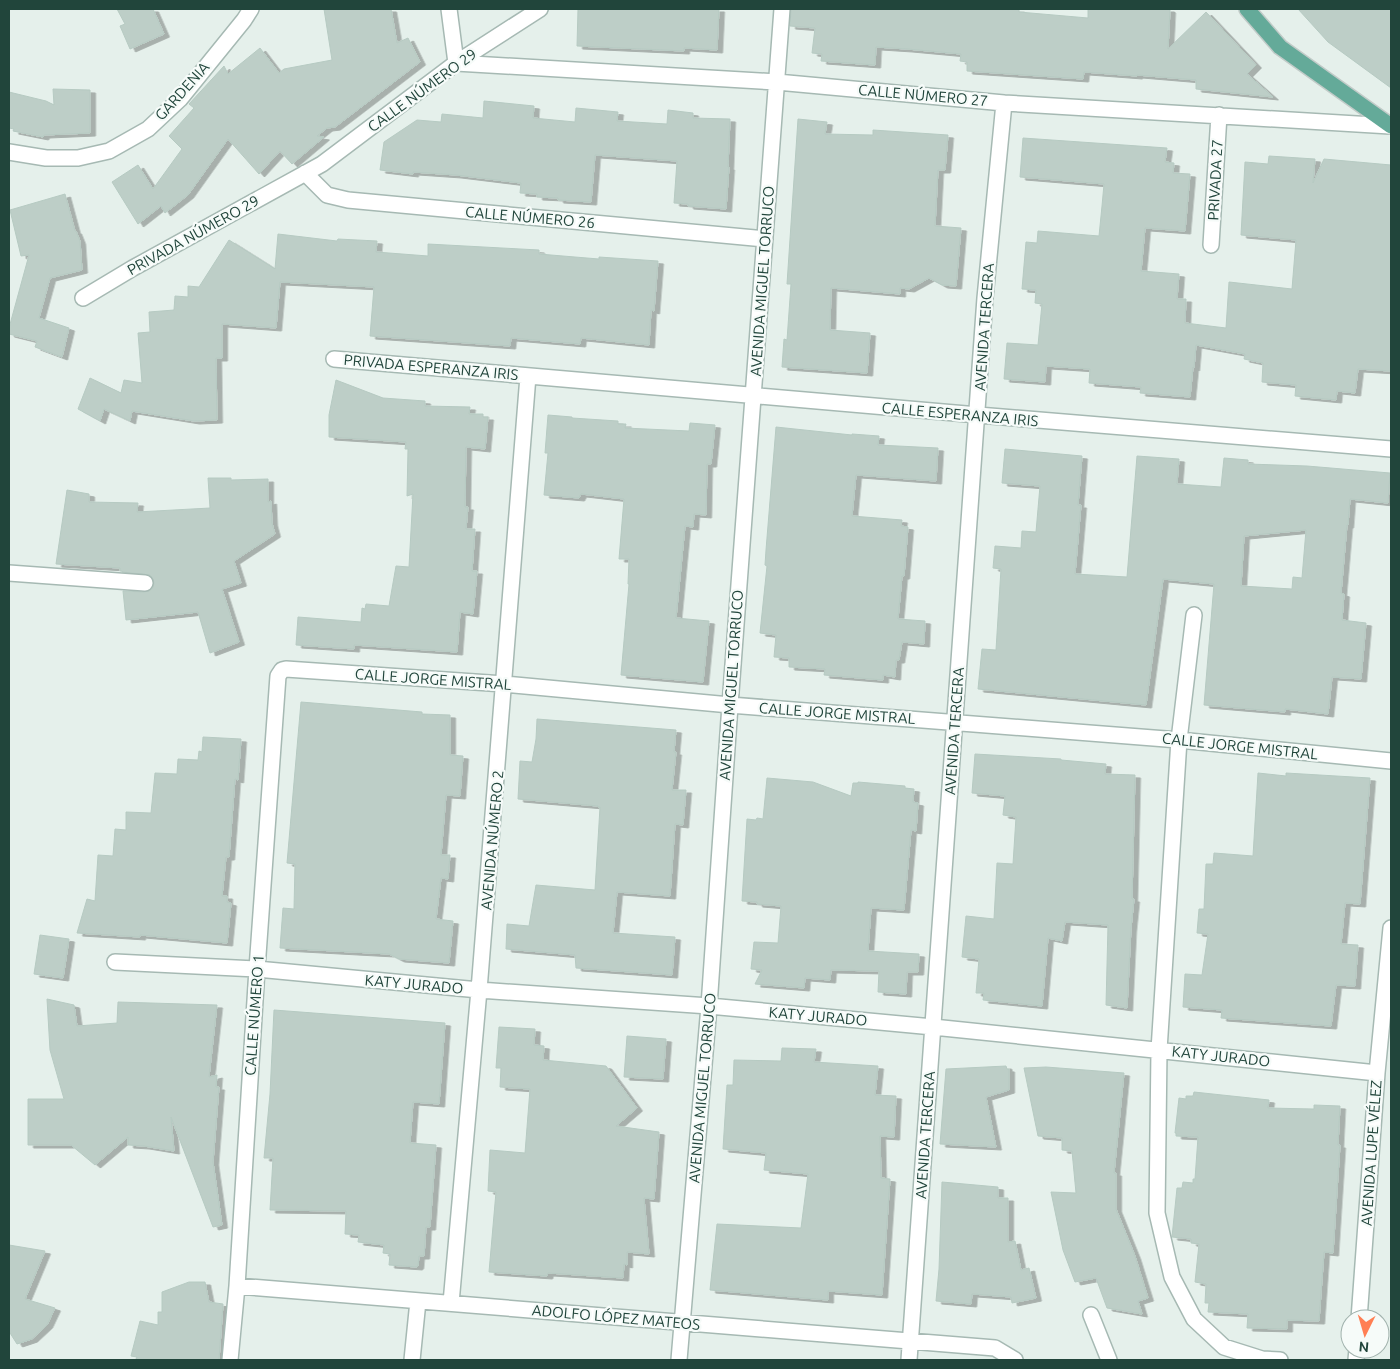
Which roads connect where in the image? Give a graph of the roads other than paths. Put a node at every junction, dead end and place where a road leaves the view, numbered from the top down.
1 (251, 9) edge
2 (449, 9) edge
3 (540, 9) edge
4 (782, 9) edge
5 (1247, 9) edge
6 (456, 63) junction
7 (777, 82) junction
8 (1004, 103) junction
9 (1219, 115) junction
10 (1391, 126) edge
11 (9, 152) edge
12 (305, 173) junction
13 (765, 239) junction
14 (1211, 245) dead end
15 (82, 298) dead end
16 (334, 360) dead end
17 (528, 376) junction
18 (753, 396) junction
19 (978, 415) junction
20 (1391, 449) edge
21 (9, 573) edge
22 (145, 583) dead end
23 (1194, 615) dead end
24 (282, 670) joint
25 (504, 684) junction
26 (730, 705) junction
27 (955, 722) junction
28 (1180, 740) junction
29 (1391, 761) edge
30 (1391, 928) edge
31 (115, 962) dead end
32 (257, 969) junction
33 (480, 990) junction
34 (709, 1006) junction
35 (933, 1027) junction
36 (1159, 1050) junction
37 (1378, 1073) junction
38 (236, 1286) junction
39 (418, 1301) junction
40 (451, 1303) junction
41 (1360, 1309) edge
42 (1091, 1315) dead end
43 (682, 1322) junction
44 (910, 1341) junction
45 (230, 1360) edge
46 (412, 1360) edge
47 (679, 1360) edge
48 (909, 1360) edge
49 (1015, 1360) edge
50 (1109, 1360) edge
51 (1280, 1360) edge

1 - 11 street, GARDENIA
2 - 6 street
3 - 6 street, CALLE NÚMERO 29
4 - 7 street, AVENIDA MIGUEL TORRUCO
5 - 10 main road
6 - 7 street, CALLE NÚMERO 27
6 - 12 street, CALLE NÚMERO 29
7 - 8 street, CALLE NÚMERO 27
7 - 13 street, AVENIDA MIGUEL TORRUCO
8 - 9 street, CALLE NÚMERO 27
8 - 19 street, AVENIDA TERCERA
9 - 10 street, CALLE NÚMERO 27
9 - 14 street, PRIVADA 27
12 - 13 street, CALLE NÚMERO 26
12 - 15 street, PRIVADA NÚMERO 29
13 - 18 street, AVENIDA MIGUEL TORRUCO
16 - 17 street, PRIVADA ESPERANZA IRIS
17 - 18 street, CALLE ESPERANZA IRIS
17 - 25 street, AVENIDA NÚMERO 2
18 - 19 street, CALLE ESPERANZA IRIS
18 - 26 street, AVENIDA MIGUEL TORRUCO
19 - 20 street, CALLE ESPERANZA IRIS
19 - 27 street, AVENIDA TERCERA
21 - 22 street
23 - 28 street
24 - 25 street, CALLE JORGE MISTRAL
24 - 32 street, CALLE NÚMERO 1
25 - 26 street, CALLE JORGE MISTRAL
25 - 33 street, AVENIDA NÚMERO 2
26 - 27 street, CALLE JORGE MISTRAL
26 - 34 street, AVENIDA MIGUEL TORRUCO
27 - 28 street, CALLE JORGE MISTRAL
27 - 35 street, AVENIDA TERCERA
28 - 29 street, CALLE JORGE MISTRAL
28 - 36 street
30 - 37 street, AVENIDA LUPE VÉLEZ
31 - 32 street, KATY JURADO
32 - 33 street, KATY JURADO
32 - 38 street, CALLE NÚMERO 1
33 - 34 street, KATY JURADO
33 - 40 street, AVENIDA NÚMERO 2
34 - 35 street, KATY JURADO
34 - 43 street, AVENIDA MIGUEL TORRUCO
35 - 36 street, KATY JURADO
35 - 44 street, AVENIDA TERCERA
36 - 37 street, KATY JURADO
36 - 51 street
37 - 41 street, AVENIDA LUPE VÉLEZ
38 - 39 street, ADOLFO LÓPEZ MATEOS
38 - 45 street, CALLE NÚMERO 1
39 - 40 street, ADOLFO LÓPEZ MATEOS
39 - 46 street
40 - 43 street, ADOLFO LÓPEZ MATEOS
42 - 50 street
43 - 44 street, ADOLFO LÓPEZ MATEOS
43 - 47 street, AVENIDA MIGUEL TORRUCO
44 - 48 street, AVENIDA TERCERA
44 - 49 street, ADOLFO LÓPEZ MATEOS

